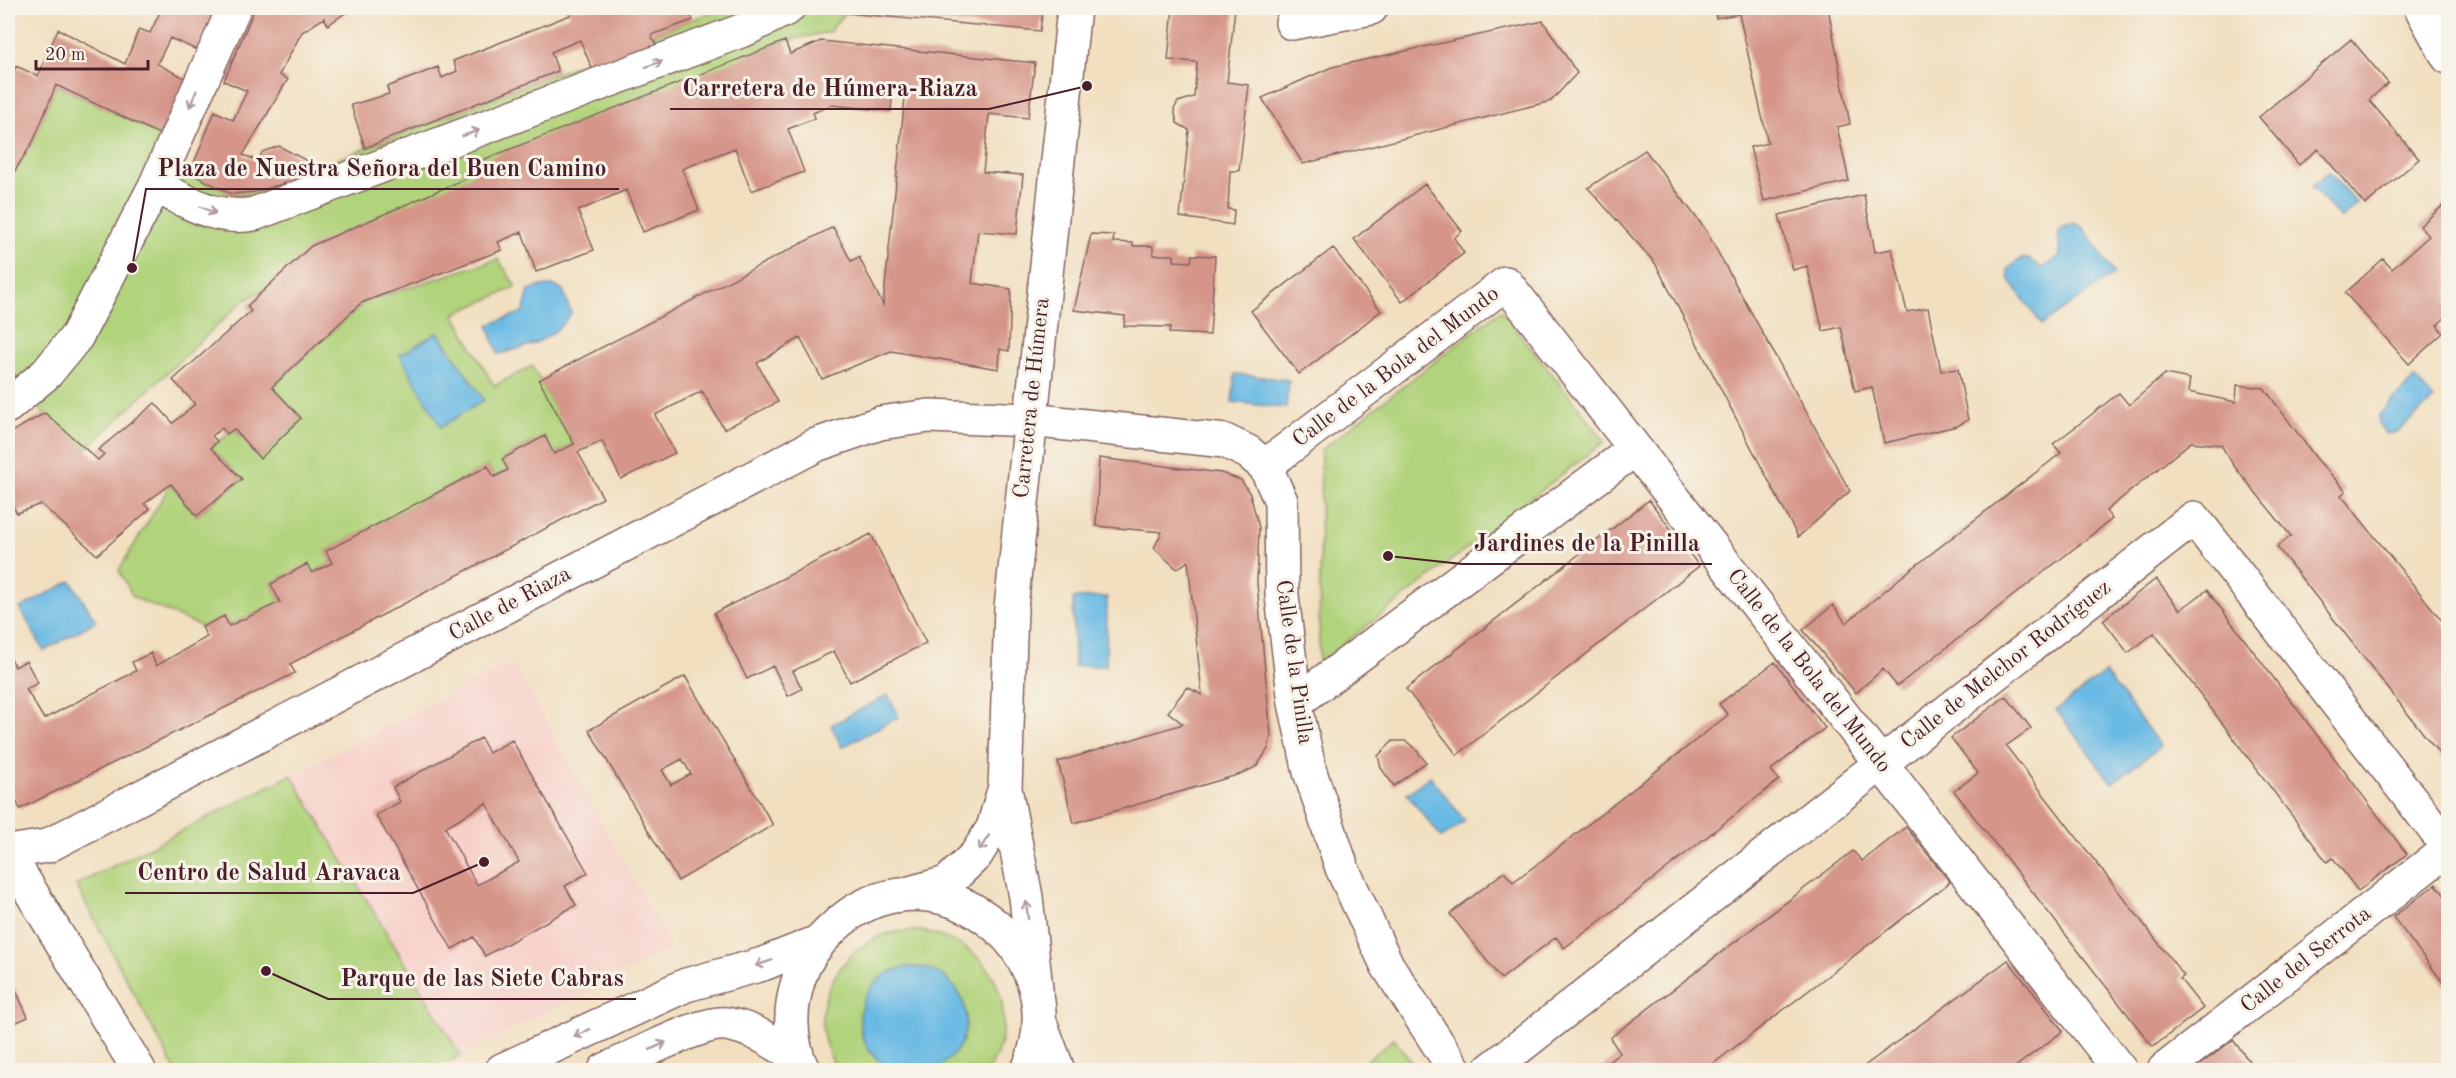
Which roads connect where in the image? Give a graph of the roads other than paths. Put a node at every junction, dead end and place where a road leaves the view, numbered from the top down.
1 (788, 8) edge
2 (1074, 8) edge
3 (1371, 8) edge
4 (2421, 8) edge
5 (230, 9) edge
6 (1292, 23) dead end
7 (2448, 57) edge
8 (155, 186) junction
9 (8, 406) edge
10 (1030, 420) junction
11 (1635, 449) junction
12 (1265, 466) junction
13 (1295, 703) junction
14 (1881, 764) junction
15 (1005, 789) junction
16 (2448, 848) edge
17 (8, 853) edge
18 (899, 896) junction
19 (818, 942) junction
20 (1036, 989) junction
21 (1040, 1021) junction
22 (800, 1064) edge
23 (139, 1071) edge
24 (502, 1071) edge
25 (605, 1071) edge
26 (1028, 1071) edge
27 (1058, 1071) edge
28 (1455, 1071) edge
29 (1491, 1071) edge
30 (2120, 1071) edge
31 (2164, 1071) edge

8 -> 1 street
2 - 10 street, Carretera de Húmera
3 - 6 street
4 - 7 street
5 -> 8 street
8 - 9 street
10 - 12 street, Calle de la Pinilla
10 - 15 street, Carretera de Húmera
10 - 17 street, Calle de Riaza
11 - 12 street, Calle de la Bola del Mundo
11 - 13 street
11 - 14 street, Calle de la Bola del Mundo
12 - 13 street, Calle de la Pinilla
13 - 28 street, Calle de la Pinilla
14 - 16 street, Calle de Melchor Rodríguez
14 - 29 street, Calle de Melchor Rodríguez
14 - 30 street, Calle de la Bola del Mundo
15 -> 18 street, Carretera de Húmera
20 -> 15 street, Carretera de Húmera
16 - 31 street, Calle del Serrota
17 - 23 street
18 - 19 street
18 - 20 street
19 - 22 street
19 -> 24 street
20 - 21 street
21 - 26 street
21 - 27 street
25 -> 22 street

